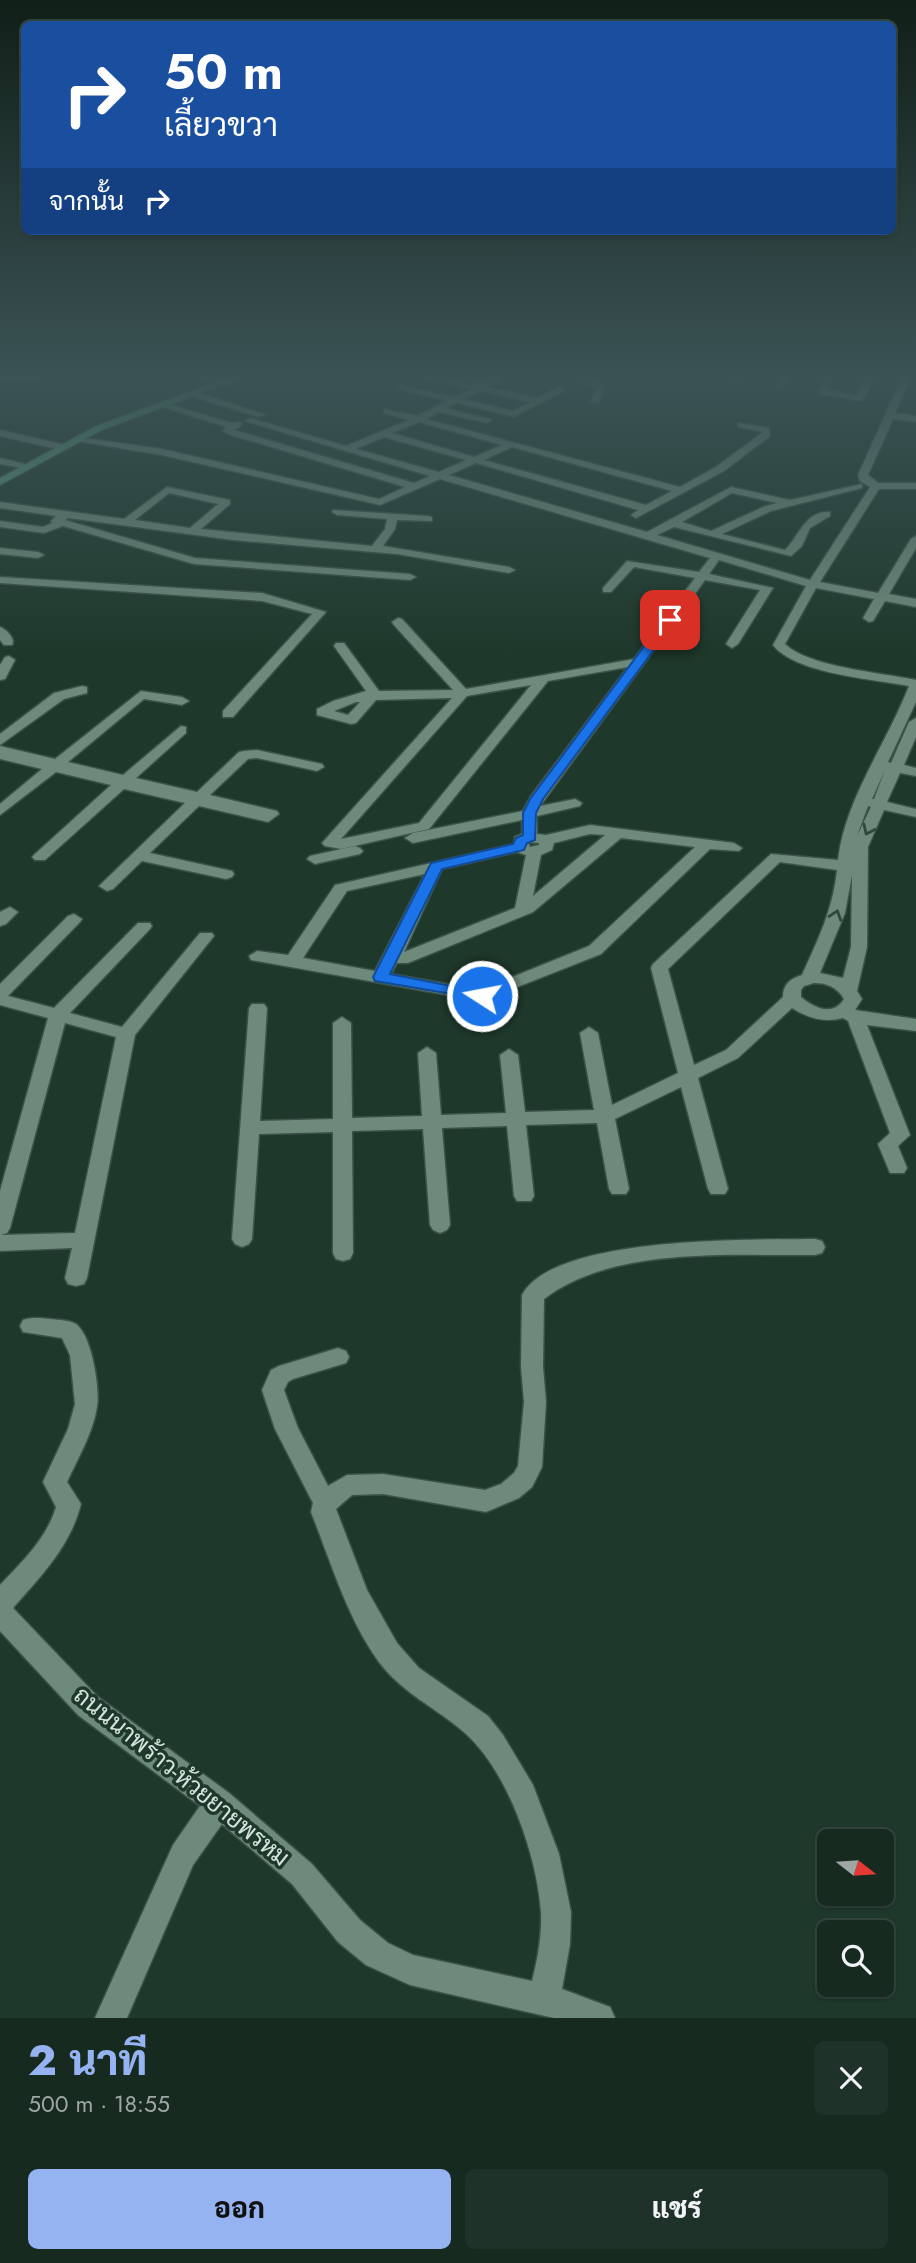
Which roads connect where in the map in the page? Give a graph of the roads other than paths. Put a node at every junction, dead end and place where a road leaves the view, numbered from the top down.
1 (22, 469) edge
2 (272, 469) edge
3 (303, 469) edge
4 (355, 469) edge
5 (414, 469) edge
6 (457, 469) edge
7 (503, 469) edge
8 (601, 469) edge
9 (720, 469) edge
10 (865, 469) edge
11 (297, 473) junction
12 (440, 477) junction
13 (0, 482) edge
14 (858, 486) dead end
15 (876, 486) junction
16 (916, 486) edge
17 (416, 487) junction
18 (681, 490) junction
19 (786, 502) junction
20 (0, 505) edge
21 (647, 509) junction
22 (337, 512) dead end
23 (68, 513) junction
24 (826, 514) dead end
25 (394, 516) junction
26 (428, 519) dead end
27 (128, 522) junction
28 (673, 523) junction
29 (0, 524) edge
30 (60, 524) junction
31 (614, 527) junction
32 (193, 531) junction
33 (712, 534) junction
34 (648, 536) junction
35 (916, 539) edge
36 (375, 549) junction
37 (0, 551) edge
38 (38, 555) dead end
39 (717, 556) junction
40 (509, 570) dead end
41 (410, 577) dead end
42 (702, 577) junction
43 (0, 580) edge
44 (813, 584) junction
45 (607, 590) dead end
46 (881, 597) junction
47 (916, 603) edge
48 (869, 618) dead end
49 (398, 622) dead end
50 (0, 631) edge
51 (8, 642) dead end
52 (732, 644) dead end
53 (340, 646) dead end
54 (9, 660) dead end
55 (638, 663) junction
56 (0, 676) edge
57 (543, 679) junction
58 (915, 682) edge
59 (82, 690) dead end
60 (463, 693) junction
61 (181, 701) dead end
62 (913, 705) edge
63 (228, 714) dead end
64 (181, 730) dead end
65 (910, 732) edge
66 (259, 740) dead end
67 (0, 741) edge
68 (0, 753) edge
69 (244, 755) junction
70 (57, 766) junction
71 (889, 766) junction
72 (316, 768) dead end
73 (916, 772) edge
74 (126, 782) junction
75 (198, 799) junction
76 (575, 803) dead end
77 (872, 803) junction
78 (0, 811) edge
79 (529, 813) junction
80 (916, 813) edge
81 (617, 833) junction
82 (528, 845) junction
83 (706, 845) junction
84 (734, 848) dead end
85 (138, 855) junction
86 (40, 857) dead end
87 (316, 859) dead end
88 (436, 866) junction
89 (843, 866) junction
90 (861, 868) junction
91 (226, 874) dead end
92 (107, 886) dead end
93 (522, 911) junction
94 (74, 919) dead end
95 (144, 926) dead end
96 (206, 936) dead end
97 (257, 956) dead end
98 (393, 957) junction
99 (293, 961) junction
100 (380, 977) junction
101 (809, 978) junction
102 (849, 989) junction
103 (0, 993) edge
104 (792, 998) junction
105 (0, 999) edge
106 (258, 1008) dead end
107 (850, 1014) junction
108 (58, 1015) junction
109 (342, 1023) dead end
110 (916, 1025) edge
111 (589, 1033) dead end
112 (126, 1034) junction
113 (427, 1053) dead end
114 (509, 1055) dead end
115 (687, 1077) junction
116 (606, 1116) junction
117 (516, 1119) junction
118 (432, 1122) junction
119 (341, 1125) junction
120 (252, 1128) junction
121 (897, 1168) dead end
122 (619, 1189) dead end
123 (718, 1189) dead end
124 (524, 1196) dead end
125 (440, 1225) dead end
126 (0, 1228) edge
127 (242, 1239) dead end
128 (84, 1240) junction
129 (0, 1243) edge
130 (815, 1247) dead end
131 (343, 1253) dead end
132 (76, 1278) dead end
133 (30, 1326) dead end
134 (338, 1357) dead end
135 (325, 1503) junction
136 (0, 1604) edge
137 (0, 1613) edge
138 (219, 1803) junction
139 (548, 2006) edge
140 (111, 2018) edge
141 (598, 2018) edge

1 - 13 main road
2 - 11 street
3 - 11 street
4 - 17 street
5 - 12 street
6 - 12 street
7 - 21 street
8 - 18 street
9 - 18 street
10 - 15 street
11 - 17 street
12 - 17 street
12 - 31 street
14 - 19 street
15 - 16 street
15 - 44 street
18 - 21 street
19 - 28 street
19 - 33 street
20 - 23 street
21 - 31 street
22 - 25 street
23 - 27 street
23 - 30 street
24 - 33 street
25 - 26 street
25 - 36 street
27 - 32 street
27 - 32 street
28 - 33 street
28 - 34 street
29 - 30 street
30 - 41 street
31 - 34 street
32 - 36 street
34 - 39 street
35 - 46 street
36 - 40 street
37 - 38 street
39 - 42 street
39 - 44 street
42 - 45 street
42 - 52 street
42 - 55 street
43 - 63 street
44 - 46 street
44 - 58 street
46 - 47 street
46 - 48 street
49 - 60 street
50 - 51 street
53 - 60 street
54 - 56 street
55 - 57 street
55 - 79 street
57 - 60 street
57 - 60 street
58 - 62 street
59 - 67 street
61 - 70 street
62 - 65 street
64 - 74 street
65 - 71 street
66 - 69 street
68 - 70 street
69 - 72 street
69 - 75 street
70 - 74 street
70 - 78 street
71 - 73 street
71 - 77 street
74 - 75 street
74 - 86 street
75 - 85 street
76 - 79 street
77 - 80 street
77 - 89 street
77 -> 90 street
79 - 82 street
79 - 87 street
81 - 82 street
81 - 83 street
81 - 93 street
82 - 88 street
82 - 93 street
83 - 84 street
83 - 100 street
85 - 91 street
85 - 92 street
88 - 98 street
88 - 99 street
89 - 90 street
101 -> 89 street
89 - 115 street
90 - 102 street
93 - 98 street
94 - 103 street
95 - 108 street
96 - 112 street
97 - 99 street
98 - 100 street
99 - 100 street
101 - 102 street
101 - 104 street
102 - 107 street
104 - 107 street
104 - 115 street
105 - 108 street
106 - 120 street
107 - 110 street
107 - 121 street
108 - 112 street
108 - 126 street
109 - 119 street
111 - 116 street
112 - 128 street
113 - 118 street
114 - 117 street
115 - 116 street
115 - 123 street
116 - 117 street
116 - 122 street
117 - 118 street
117 - 124 street
118 - 119 street
118 - 125 street
119 - 120 street
119 - 131 street
120 - 127 street
128 - 129 street
128 - 132 street
130 - 135 street
133 - 136 street
134 - 135 street
135 - 139 street
137 - 138 street, ถนนนาพร้าว-ห้วยยายพรหม
138 - 139 street, ถนนนาพร้าว-ห้วยยายพรหม
138 - 140 street
139 - 141 street, ถนนนาพร้าว-ห้วยยายพรหม

